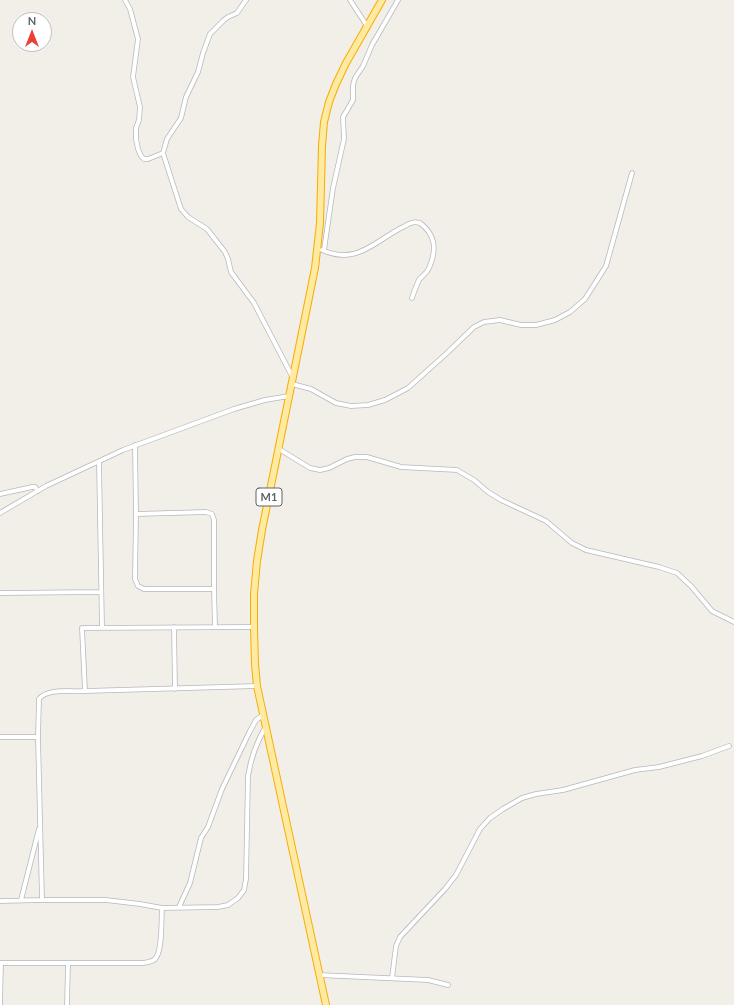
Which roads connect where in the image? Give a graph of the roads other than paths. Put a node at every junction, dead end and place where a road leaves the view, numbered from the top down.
1 (125, 0) edge
2 (246, 0) edge
3 (350, 0) edge
4 (382, 0) edge
5 (398, 0) edge
6 (367, 26) junction
7 (163, 153) junction
8 (632, 173) dead end
9 (321, 249) junction
10 (412, 298) dead end
11 (293, 381) junction
12 (289, 396) junction
13 (135, 445) junction
14 (279, 449) junction
15 (98, 462) junction
16 (38, 490) junction
17 (0, 494) edge
18 (0, 513) edge
19 (136, 514) junction
20 (214, 589) junction
21 (100, 592) junction
22 (0, 593) edge
23 (734, 622) edge
24 (174, 627) junction
25 (215, 627) junction
26 (254, 627) junction
27 (102, 628) junction
28 (257, 686) junction
29 (175, 689) junction
30 (84, 691) junction
31 (263, 715) junction
32 (266, 726) junction
33 (0, 737) edge
34 (38, 737) junction
35 (729, 746) dead end
36 (40, 823) junction
37 (0, 900) edge
38 (21, 900) junction
39 (42, 900) junction
40 (162, 908) junction
41 (179, 908) junction
42 (0, 963) edge
43 (68, 963) junction
44 (320, 975) junction
45 (392, 978) junction
46 (448, 985) dead end
47 (0, 1005) edge
48 (67, 1005) edge
49 (326, 1005) edge

1 - 7 street
2 - 7 street
3 - 6 street
4 - 6 highway, M1
5 - 9 street
6 - 9 highway, M1
7 - 11 street
8 - 11 street
9 - 10 street
9 - 11 highway, M1
11 - 12 highway, M1
12 - 13 street
12 - 14 highway, M1
13 - 15 street
13 - 19 street
14 - 23 street
14 - 26 highway, M1
15 - 16 street
15 - 21 street
16 - 17 street
16 - 18 street
19 - 20 street
19 - 20 street
20 - 25 street
21 - 22 street
21 - 27 street
24 - 25 street
24 - 27 street
24 - 29 street
25 - 26 street
26 - 28 highway, M1
27 - 30 street
28 - 29 street
28 - 31 highway, M1
29 - 30 street
30 - 34 street
31 - 32 highway, M1
31 - 41 street
32 - 41 street
32 - 44 highway, M1
33 - 34 street
34 - 36 street
35 - 45 street
36 - 38 street
36 - 39 street
37 - 38 street
38 - 39 street
39 - 40 street
40 - 41 street
40 - 43 street
42 - 43 street
42 - 47 street
43 - 48 street
44 - 45 street
44 - 49 highway, M1
45 - 46 street

